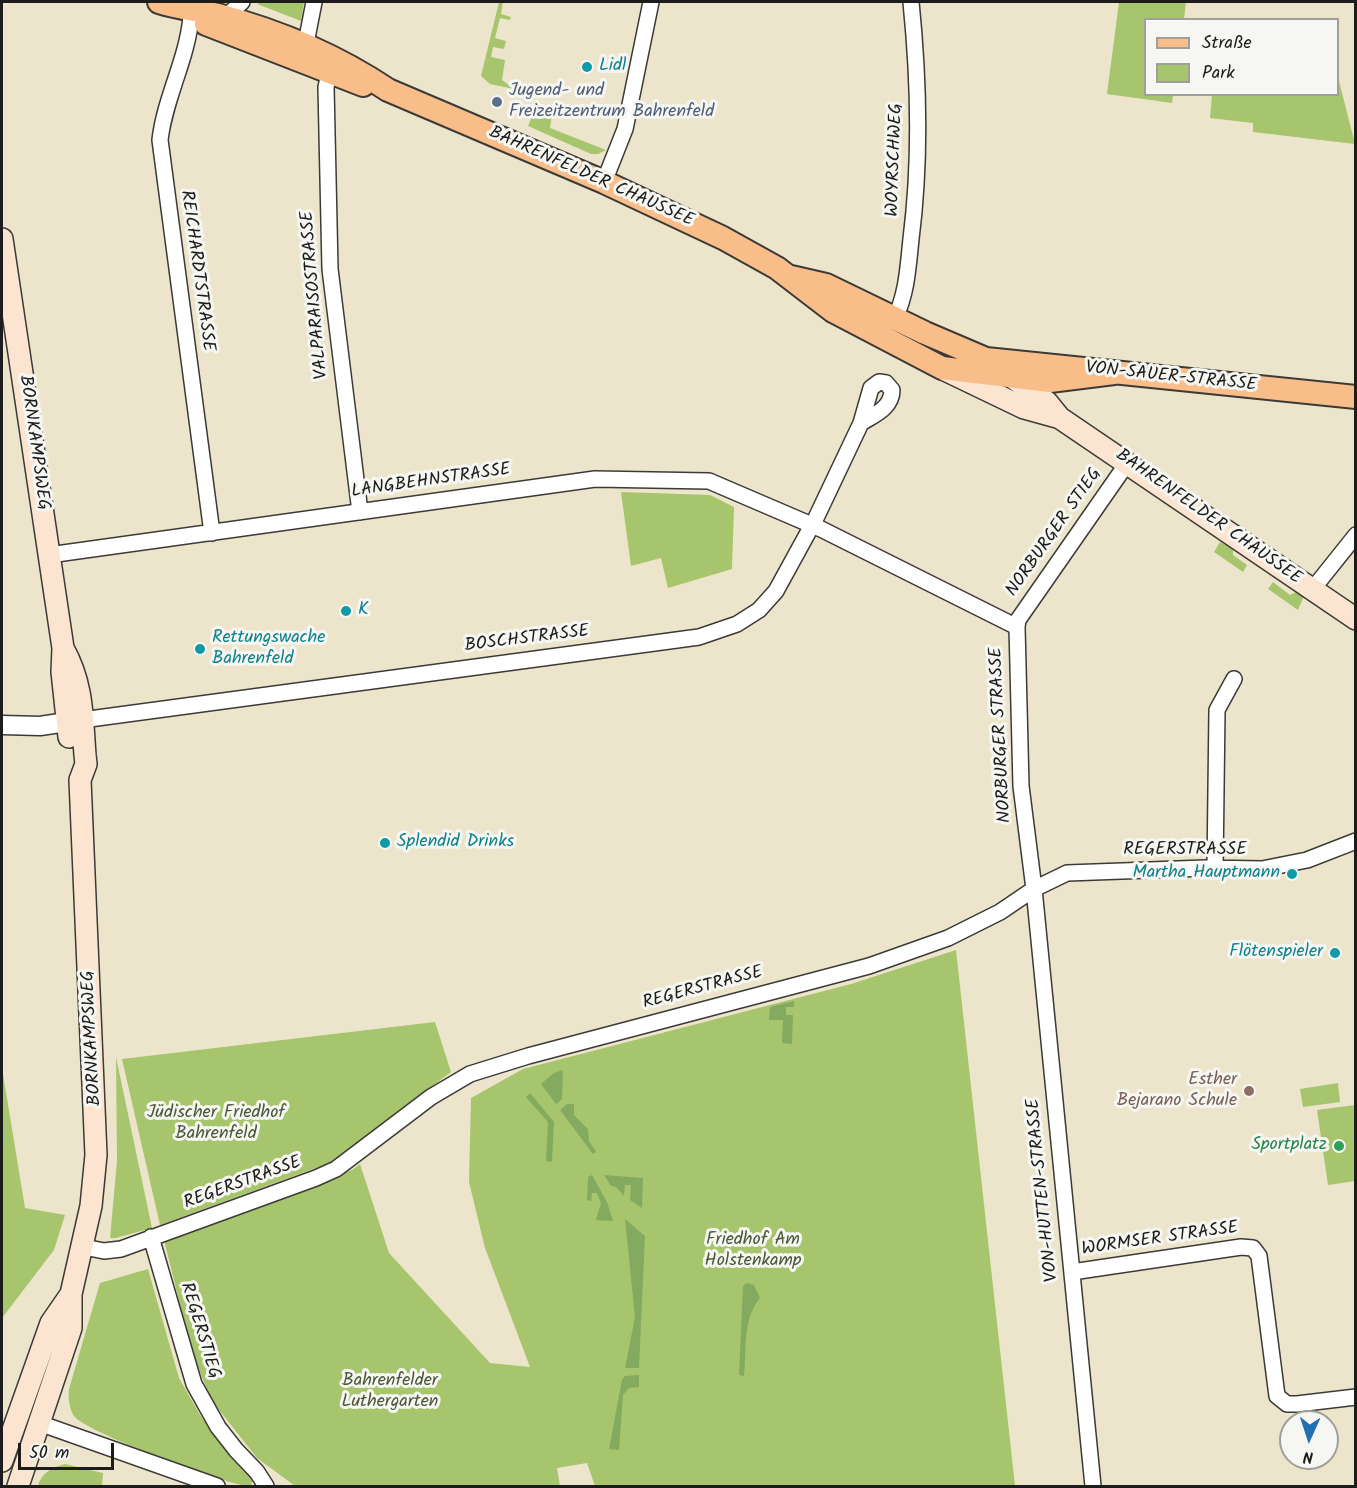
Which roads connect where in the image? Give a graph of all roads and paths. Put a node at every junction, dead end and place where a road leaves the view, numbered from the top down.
1 (314, 2) edge
2 (651, 2) edge
3 (911, 2) edge
4 (163, 3) edge
5 (235, 10) edge
6 (191, 17) junction
7 (239, 39) junction
8 (303, 44) junction
9 (278, 54) junction
10 (330, 74) junction
11 (388, 90) junction
12 (604, 182) junction
13 (2, 239) edge
14 (790, 276) junction
15 (895, 318) junction
16 (986, 358) junction
17 (942, 368) junction
18 (1114, 373) junction
19 (1013, 378) junction
20 (1356, 397) edge
21 (1060, 418) junction
22 (861, 423) dead end
23 (1128, 462) junction
24 (360, 512) junction
25 (812, 526) junction
26 (212, 533) junction
27 (1356, 535) edge
28 (49, 555) junction
29 (1312, 590) junction
30 (1356, 619) edge
31 (1017, 627) junction
32 (1234, 679) dead end
33 (75, 721) junction
34 (2, 725) edge
35 (1356, 841) edge
36 (1215, 869) junction
37 (1034, 890) junction
38 (151, 1237) junction
39 (84, 1247) junction
40 (1072, 1272) junction
41 (71, 1294) junction
42 (1356, 1397) edge
43 (9, 1414) edge
44 (39, 1424) junction
45 (2, 1461) edge
46 (18, 1486) edge
47 (217, 1486) edge
48 (266, 1486) edge
49 (1093, 1486) edge

1 - 8 street
2 - 12 street
3 - 15 street, WOYRSCHWEG
4 - 5 main road, BAHRENFELDER CHAUSSEE
4 - 6 main road, BAHRENFELDER CHAUSSEE
5 - 7 street
5 - 8 main road, BAHRENFELDER CHAUSSEE
6 - 7 main road, BAHRENFELDER CHAUSSEE
6 - 26 street, REICHARDTSTRASSE
7 - 9 main road, BAHRENFELDER CHAUSSEE
8 - 9 street
8 - 11 main road, BAHRENFELDER CHAUSSEE
9 - 10 main road, BAHRENFELDER CHAUSSEE
10 - 11 main road, BAHRENFELDER CHAUSSEE
10 - 24 street, VALPARAISOSTRASSE
11 - 12 main road, BAHRENFELDER CHAUSSEE
12 - 14 main road, BAHRENFELDER CHAUSSEE
13 - 28 main road, BORNKAMPSWEG
14 - 15 main road, BAHRENFELDER CHAUSSEE
14 - 17 main road, BAHRENFELDER CHAUSSEE
15 - 16 main road, BAHRENFELDER CHAUSSEE
16 - 18 main road, VON-SAUER-STRASSE
16 - 19 main road, BAHRENFELDER CHAUSSEE
17 - 19 main road, BAHRENFELDER CHAUSSEE
17 - 21 main road, BAHRENFELDER CHAUSSEE
18 - 19 main road, BAHRENFELDER CHAUSSEE
18 - 20 main road, VON-SAUER-STRASSE
19 - 21 main road, BAHRENFELDER CHAUSSEE
21 - 23 main road, BAHRENFELDER CHAUSSEE
22 - 25 street, BOSCHSTRASSE
23 - 29 main road, BAHRENFELDER CHAUSSEE
23 - 31 street, NORBURGER STIEG
24 - 25 street, LANGBEHNSTRASSE
24 - 26 street, LANGBEHNSTRASSE
25 - 31 street, NORBURGER STRASSE
25 - 33 street, BOSCHSTRASSE
26 - 28 street, LANGBEHNSTRASSE
27 - 29 street
28 - 33 main road, BORNKAMPSWEG
29 - 30 main road, BAHRENFELDER CHAUSSEE
31 - 37 street, NORBURGER STRASSE
32 - 36 street
33 - 34 street
33 - 39 main road, BORNKAMPSWEG
35 - 36 street, REGERSTRASSE
36 - 37 street, REGERSTRASSE
37 - 38 street, REGERSTRASSE
37 - 40 street, VON-HUTTEN-STRASSE
38 - 39 street, REGERSTRASSE
38 - 48 street, REGERSTIEG
39 - 41 main road, BORNKAMPSWEG
40 - 42 street, WORMSER STRASSE
40 - 49 street, VON-HUTTEN-STRASSE
41 - 43 main road, BORNKAMPSWEG
41 - 44 main road, BORNKAMPSWEG
43 - 44 main road
43 - 45 main road, BORNKAMPSWEG
44 - 46 main road, BORNKAMPSWEG
44 - 47 street

